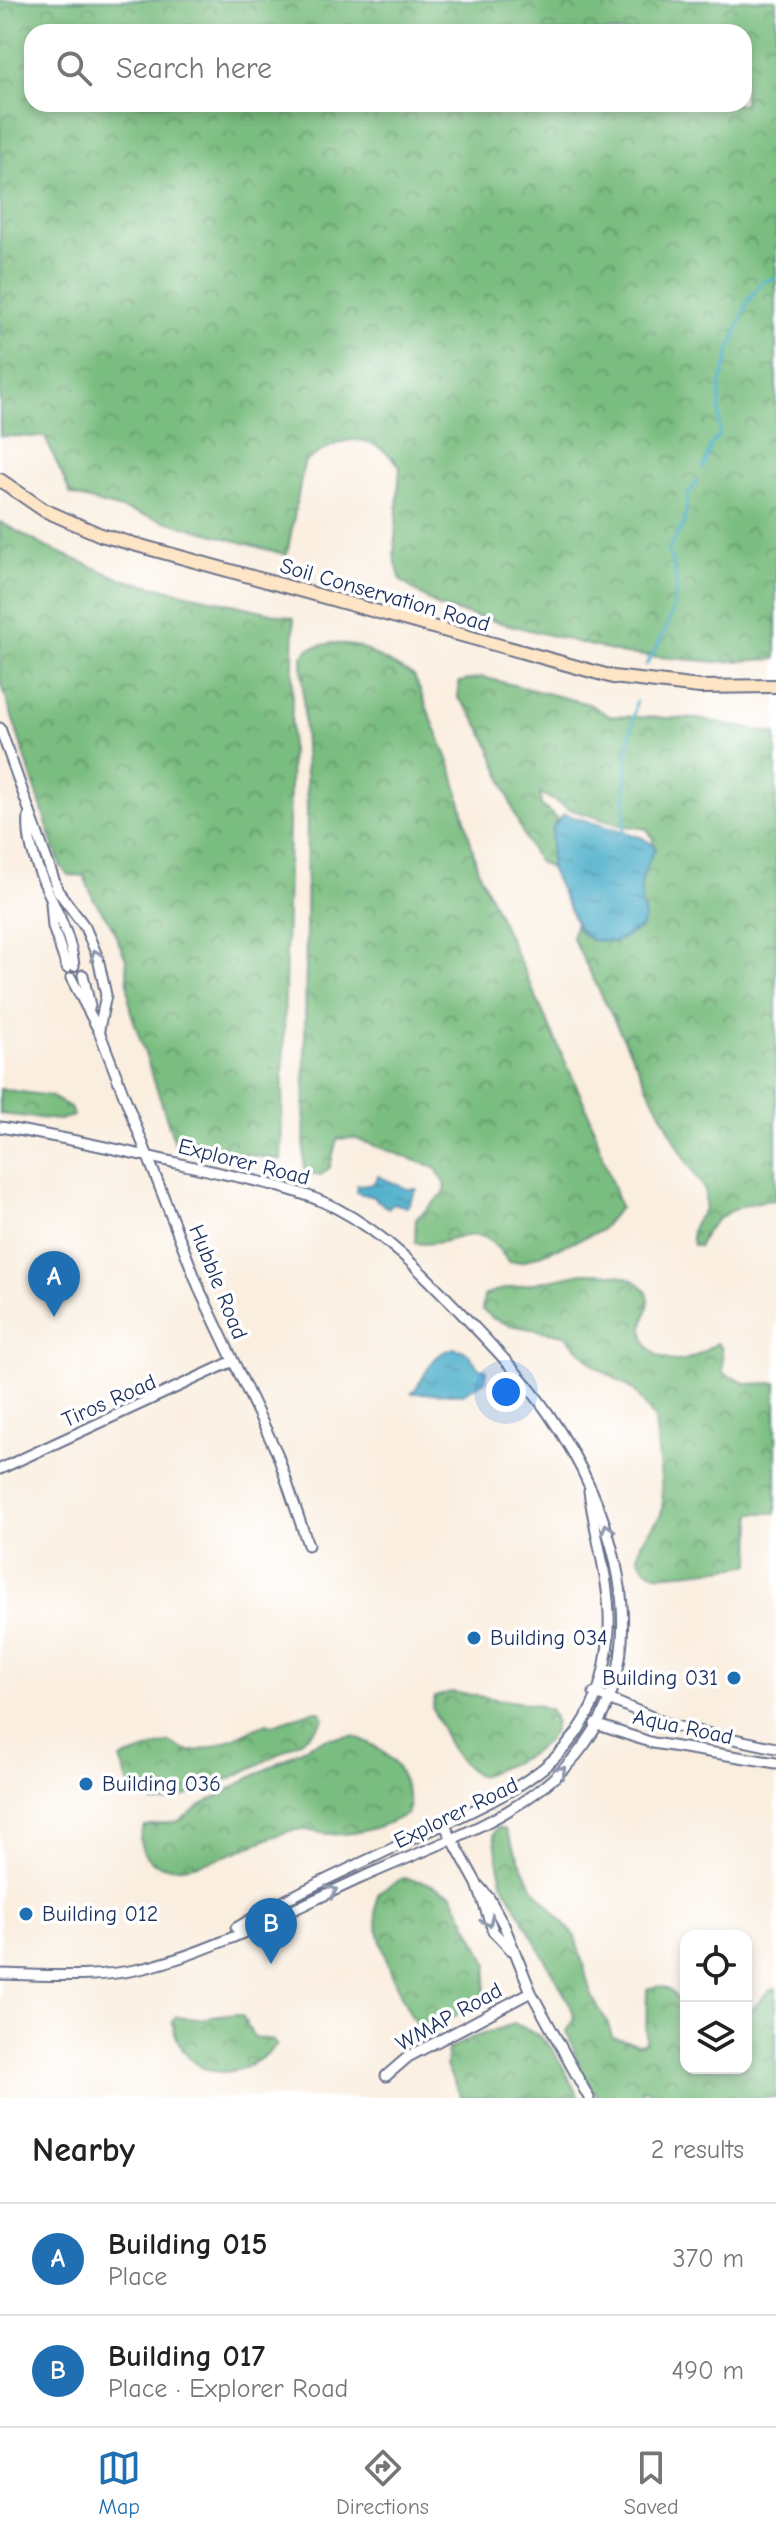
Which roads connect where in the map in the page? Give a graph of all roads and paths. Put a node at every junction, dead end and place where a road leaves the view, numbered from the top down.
1 (0, 480) edge
2 (776, 686) edge
3 (0, 728) edge
4 (30, 812) junction
5 (50, 892) junction
6 (76, 971) junction
7 (90, 1011) junction
8 (99, 1031) junction
9 (0, 1127) edge
10 (147, 1156) junction
11 (231, 1362) junction
12 (0, 1469) edge
13 (588, 1484) junction
14 (308, 1545) dead end
15 (594, 1693) junction
16 (609, 1698) junction
17 (585, 1719) junction
18 (597, 1725) junction
19 (776, 1748) edge
20 (776, 1763) edge
21 (444, 1824) junction
22 (450, 1838) junction
23 (209, 1944) junction
24 (0, 1974) edge
25 (531, 1992) junction
26 (386, 2076) dead end
27 (589, 2098) edge

1 - 2 main road, Soil Conservation Road
3 - 4 street, Hubble Road
4 - 5 street, Hubble Road
8 -> 4 street, Hubble Road
5 - 6 street, Hubble Road
5 - 6 street, Hubble Road
6 - 7 street, Hubble Road
6 - 7 street, Hubble Road
7 - 8 street, Hubble Road
8 - 10 street, Hubble Road
9 - 10 street, Explorer Road
10 - 11 street, Hubble Road
10 - 13 street, Explorer Road
11 - 12 street, Tiros Road
11 - 14 street, Hubble Road
13 - 15 street, Explorer Road
16 -> 13 street, Explorer Road
15 - 16 street, Aqua Road
15 - 17 street, Explorer Road
16 - 18 street, Explorer Road
16 - 19 street, Aqua Road
17 - 18 street, Aqua Road
17 - 21 street, Explorer Road
18 - 20 street, Aqua Road
22 -> 18 street, Explorer Road
21 - 22 street
21 - 23 street, Explorer Road
23 -> 22 street, Explorer Road
22 - 25 street
23 - 24 street, Explorer Road
25 - 26 street, WMAP Road
25 - 27 street

